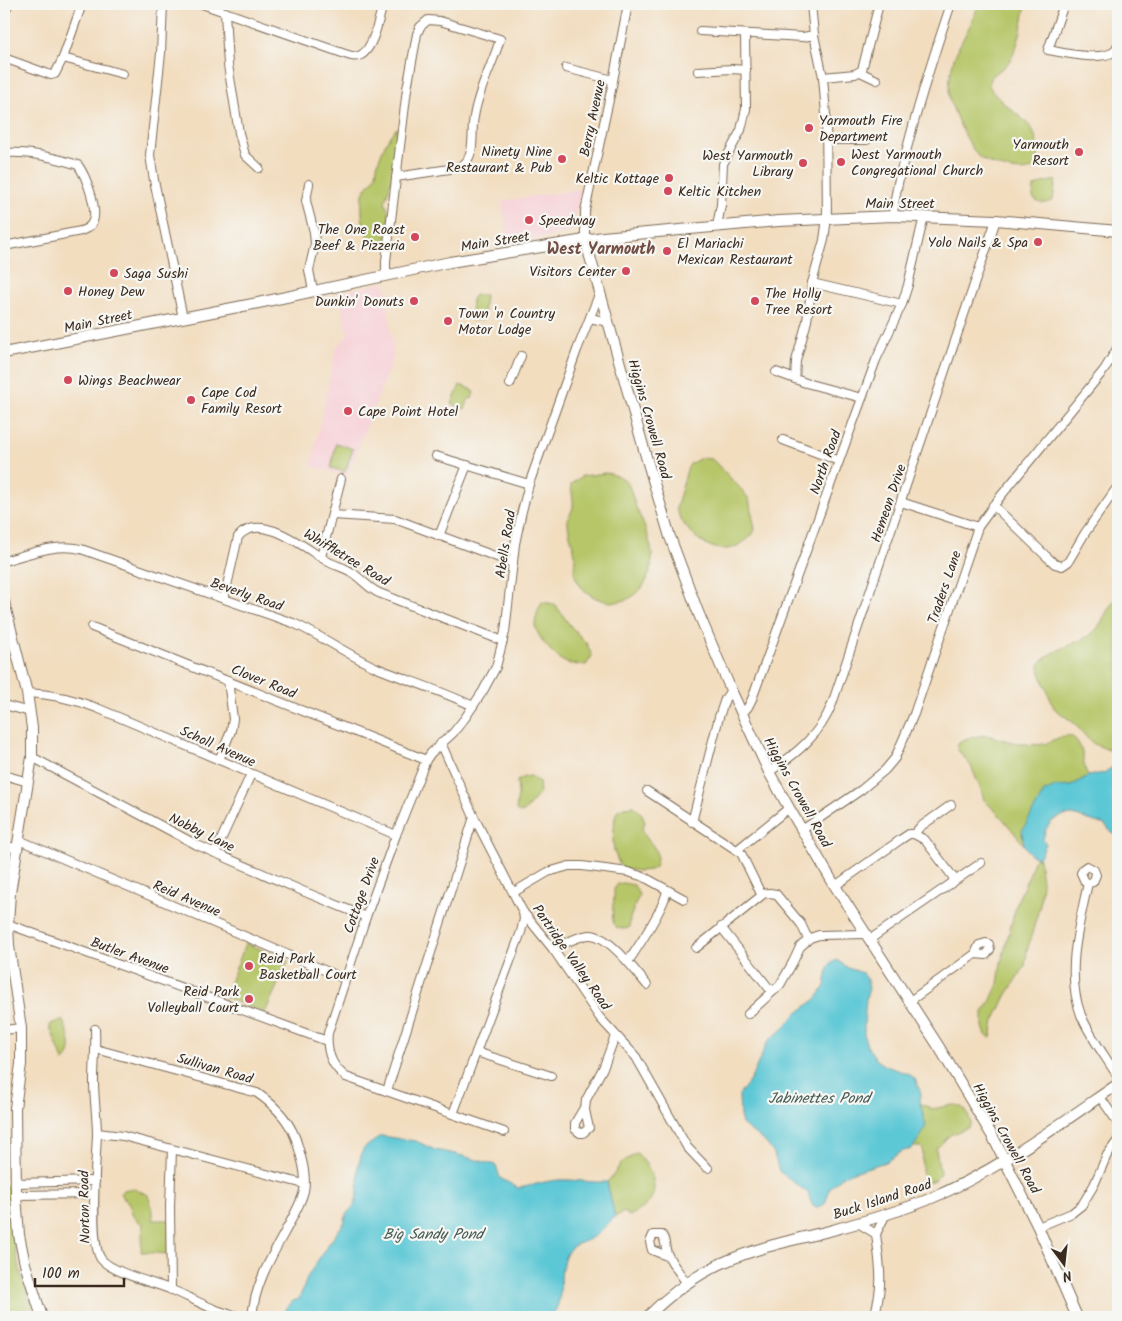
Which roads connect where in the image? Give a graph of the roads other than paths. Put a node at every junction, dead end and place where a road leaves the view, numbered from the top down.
1 (8, 4) edge
2 (82, 4) edge
3 (163, 4) edge
4 (202, 4) edge
5 (383, 4) edge
6 (811, 4) edge
7 (879, 4) edge
8 (951, 4) edge
9 (1064, 4) edge
10 (625, 5) edge
11 (225, 12) junction
12 (4, 15) edge
13 (700, 31) dead end
14 (745, 34) junction
15 (814, 35) junction
16 (1118, 45) edge
17 (4, 58) edge
18 (63, 58) junction
19 (566, 68) dead end
20 (746, 70) junction
21 (698, 71) dead end
22 (860, 72) junction
23 (123, 74) dead end
24 (823, 77) junction
25 (614, 80) junction
26 (877, 80) dead end
27 (826, 140) junction
28 (867, 140) dead end
29 (4, 153) edge
30 (259, 168) dead end
31 (396, 177) junction
32 (309, 184) dead end
33 (893, 216) junction
34 (924, 216) junction
35 (827, 218) junction
36 (996, 220) junction
37 (717, 226) junction
38 (1118, 231) edge
39 (585, 239) junction
40 (4, 246) edge
41 (386, 275) junction
42 (812, 283) junction
43 (313, 291) junction
44 (600, 292) junction
45 (902, 304) junction
46 (184, 318) junction
47 (590, 318) junction
48 (608, 322) junction
49 (1118, 348) edge
50 (4, 353) edge
51 (521, 356) dead end
52 (776, 372) dead end
53 (795, 379) junction
54 (510, 384) dead end
55 (862, 398) junction
56 (783, 440) dead end
57 (436, 456) dead end
58 (839, 461) junction
59 (467, 465) junction
60 (341, 478) dead end
61 (530, 484) junction
62 (1117, 492) edge
63 (901, 502) junction
64 (993, 505) junction
65 (333, 515) junction
66 (978, 527) junction
67 (439, 536) junction
68 (321, 557) junction
69 (4, 561) edge
70 (512, 563) junction
71 (224, 599) junction
72 (4, 602) edge
73 (92, 627) dead end
74 (503, 641) junction
75 (228, 680) junction
76 (731, 690) junction
77 (27, 693) junction
78 (4, 704) edge
79 (473, 706) junction
80 (30, 712) junction
81 (742, 714) junction
82 (441, 743) junction
83 (32, 757) junction
84 (219, 760) junction
85 (426, 760) junction
86 (769, 772) junction
87 (4, 774) edge
88 (251, 774) junction
89 (28, 782) junction
90 (647, 791) dead end
91 (951, 804) dead end
92 (789, 808) junction
93 (474, 817) junction
94 (692, 822) junction
95 (802, 830) junction
96 (914, 834) junction
97 (396, 835) junction
98 (4, 844) edge
99 (18, 845) junction
100 (737, 850) junction
101 (216, 853) junction
102 (981, 863) dead end
103 (953, 882) junction
104 (1088, 883) dead end
105 (835, 886) junction
106 (667, 890) junction
107 (514, 892) junction
108 (761, 894) junction
109 (684, 898) dead end
110 (524, 912) junction
111 (366, 917) junction
112 (6, 923) edge
113 (722, 927) junction
114 (867, 937) junction
115 (808, 939) junction
116 (696, 948) dead end
117 (553, 949) junction
118 (975, 954) dead end
119 (628, 962) junction
120 (345, 980) junction
121 (647, 985) dead end
122 (776, 990) junction
123 (910, 1001) junction
124 (748, 1014) dead end
125 (21, 1028) junction
126 (95, 1028) dead end
127 (4, 1030) edge
128 (615, 1036) junction
129 (327, 1041) junction
130 (96, 1049) junction
131 (476, 1052) junction
132 (551, 1076) dead end
133 (1118, 1078) edge
134 (1118, 1084) edge
135 (387, 1091) junction
136 (1100, 1097) junction
137 (585, 1106) dead end
138 (453, 1114) junction
139 (1118, 1123) edge
140 (504, 1132) dead end
141 (97, 1133) junction
142 (1118, 1140) edge
143 (172, 1150) junction
144 (1005, 1160) junction
145 (708, 1168) dead end
146 (95, 1181) junction
147 (16, 1182) junction
148 (304, 1184) junction
149 (94, 1194) junction
150 (16, 1195) junction
151 (885, 1216) junction
152 (858, 1222) junction
153 (1038, 1227) junction
154 (876, 1234) junction
155 (667, 1256) dead end
156 (687, 1284) junction
157 (171, 1290) junction
158 (42, 1317) edge
159 (245, 1317) edge
160 (252, 1317) edge
161 (647, 1317) edge
162 (874, 1317) edge
163 (1077, 1317) edge

1 - 12 street
2 - 18 street
3 - 46 street
4 - 11 street
5 - 11 street
6 - 15 street
7 - 22 street
8 - 33 street
9 - 16 street
10 - 25 street, Berry Avenue
11 - 30 street
13 - 14 street
14 - 15 street
14 - 20 street
15 - 24 street
17 - 18 street
18 - 23 street
19 - 25 street
20 - 21 street
20 - 37 street
22 - 24 street
22 - 26 street
24 - 27 street
25 - 39 street, Berry Avenue
27 - 28 street
27 - 35 street
29 - 40 street
31 - 31 street
31 - 41 street
32 - 43 street
33 - 34 main road, Main Street
33 - 35 main road, Main Street
34 - 36 main road, Main Street
34 - 45 street, North Road
35 - 37 main road, Main Street
35 - 42 street
36 - 38 main road, Main Street
36 - 63 street, Hemeon Drive
37 - 39 main road, Main Street
39 - 41 main road, Main Street
39 - 44 main road, Higgins Crowell Road
41 - 43 main road, Main Street
42 - 45 street
42 - 53 street
43 - 46 main road, Main Street
44 - 47 street, Abells Road
44 - 48 main road, Higgins Crowell Road
45 - 55 street, North Road
46 - 50 main road, Main Street
47 - 48 street
47 - 61 street, Abells Road
48 - 76 main road, Higgins Crowell Road
49 - 64 street, Traders Lane
51 - 54 street
52 - 53 street
53 - 55 street
55 - 58 street, North Road
56 - 58 street
57 - 59 street
58 - 81 street, North Road
59 - 61 street
59 - 67 street
60 - 65 street
61 - 70 street, Abells Road
62 - 64 street
63 - 66 street
63 - 86 street, Hemeon Drive
64 - 66 street, Traders Lane
65 - 67 street
65 - 68 street
66 - 95 street, Traders Lane
67 - 70 street
68 - 71 street, Whiffletree Road
68 - 74 street, Whiffletree Road
69 - 71 street, Beverly Road
70 - 74 street, Abells Road
71 - 79 street, Beverly Road
72 - 77 main road
73 - 75 street, Clover Road
74 - 79 street, Abells Road
75 - 84 street
75 - 85 street, Clover Road
76 - 81 main road, Higgins Crowell Road
76 - 94 street
77 - 80 main road
77 - 84 street, Scholl Avenue
78 - 80 street
79 - 82 street, Abells Road
80 - 83 main road
81 - 86 main road, Higgins Crowell Road
82 - 85 street, Abells Road
82 - 93 street, Partridge Valley Road
83 - 89 main road
83 - 101 street, Nobby Lane
84 - 88 street, Scholl Avenue
85 - 97 street, Cottage Drive
86 - 92 main road, Higgins Crowell Road
87 - 89 street
88 - 97 street, Scholl Avenue
88 - 101 street
89 - 99 main road
90 - 94 street
91 - 96 street
92 - 95 main road, Higgins Crowell Road
92 - 100 street
93 - 107 street, Partridge Valley Road
93 - 135 street
94 - 100 street
95 - 105 main road, Higgins Crowell Road
96 - 103 street
96 - 105 street
97 - 111 street, Cottage Drive
98 - 99 street, Reid Avenue
99 - 112 main road
99 - 120 street, Reid Avenue
100 - 108 street
101 - 111 street, Nobby Lane
102 - 103 street
103 - 114 street
104 - 133 street
105 - 114 main road, Higgins Crowell Road
106 - 107 street
106 - 109 street
106 - 119 street
107 - 110 street, Partridge Valley Road
108 - 113 street
108 - 115 street
110 - 117 street, Partridge Valley Road
110 - 131 street
111 - 120 street, Cottage Drive
112 - 125 main road
112 - 129 street, Butler Avenue
113 - 116 street
113 - 122 street
114 - 115 street
114 - 123 main road, Higgins Crowell Road
115 - 122 street
117 - 119 street
117 - 128 street, Partridge Valley Road
118 - 123 street
119 - 121 street
120 - 129 street, Cottage Drive
122 - 124 street
123 - 144 main road, Higgins Crowell Road
125 - 127 street
125 - 147 main road
126 - 130 street, Norton Road
128 - 137 street
128 - 145 street, Partridge Valley Road
129 - 135 street, Cottage Drive
130 - 141 street, Norton Road
130 - 148 street, Sullivan Road
131 - 132 street
131 - 138 street
134 - 136 main road, Buck Island Road
135 - 138 street, Cottage Drive
136 - 139 street
136 - 144 main road, Buck Island Road
138 - 140 street, Cottage Drive
141 - 143 street
141 - 146 street, Norton Road
142 - 153 street
143 - 148 street
143 - 157 street
144 - 151 main road, Buck Island Road
144 - 153 main road, Higgins Crowell Road
146 - 147 street
146 - 149 street, Norton Road
147 - 150 main road
148 - 160 street, Sullivan Road
149 - 150 street
149 - 157 street, Norton Road
150 - 158 main road
151 - 152 main road, Buck Island Road
151 - 154 street
152 - 154 street
152 - 156 main road, Buck Island Road
153 - 163 main road, Higgins Crowell Road
154 - 162 street
155 - 156 street
156 - 161 main road, Buck Island Road
157 - 159 street, Norton Road

